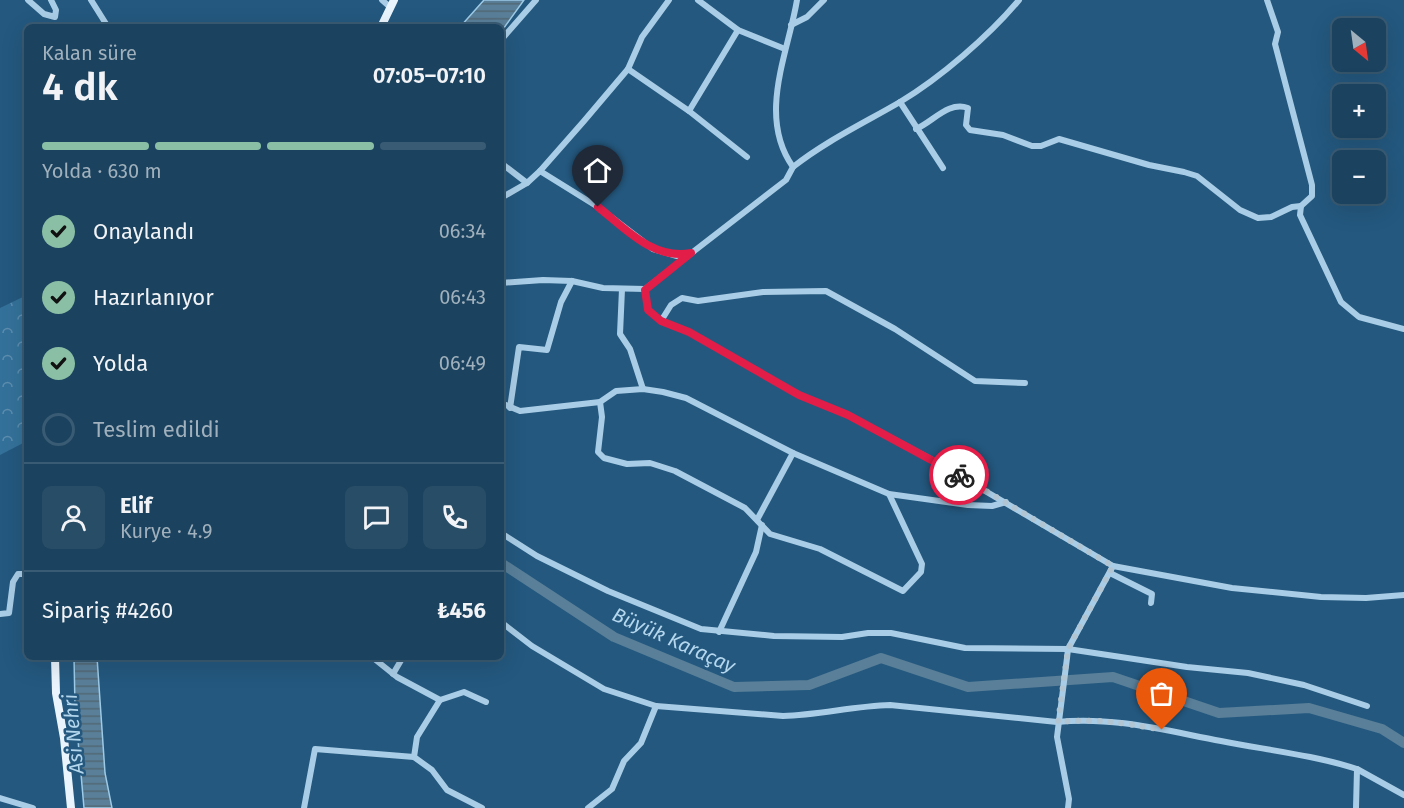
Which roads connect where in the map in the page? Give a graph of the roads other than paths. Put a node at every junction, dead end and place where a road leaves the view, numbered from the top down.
1 (28, 0) edge
2 (51, 0) edge
3 (91, 0) edge
4 (382, 0) edge
5 (536, 0) edge
6 (669, 0) edge
7 (698, 0) edge
8 (797, 0) edge
9 (824, 0) edge
10 (1019, 0) edge
11 (1268, 0) edge
12 (392, 4) edge
13 (106, 24) edge
14 (382, 24) edge
15 (791, 25) junction
16 (738, 30) junction
17 (504, 37) edge
18 (785, 49) junction
19 (628, 69) junction
20 (900, 102) junction
21 (689, 111) junction
22 (916, 129) junction
23 (747, 157) dead end
24 (504, 165) edge
25 (793, 167) junction
26 (943, 168) dead end
27 (540, 171) junction
28 (527, 183) junction
29 (504, 196) edge
30 (1300, 206) junction
31 (691, 253) junction
32 (572, 281) junction
33 (504, 284) edge
34 (622, 290) junction
35 (645, 290) junction
36 (661, 321) junction
37 (1404, 328) edge
38 (1026, 383) dead end
39 (643, 389) junction
40 (600, 402) junction
41 (504, 405) edge
42 (510, 408) junction
43 (793, 453) junction
44 (889, 494) junction
45 (1006, 502) junction
46 (758, 518) junction
47 (762, 525) junction
48 (504, 534) edge
49 (1113, 566) junction
50 (1110, 573) junction
51 (24, 574) edge
52 (1404, 595) edge
53 (1150, 603) dead end
54 (0, 614) edge
55 (504, 624) edge
56 (719, 632) junction
57 (1068, 649) junction
58 (55, 660) edge
59 (376, 660) edge
60 (401, 660) edge
61 (393, 674) junction
62 (440, 700) junction
63 (486, 702) dead end
64 (656, 706) junction
65 (1367, 706) dead end
66 (1058, 719) junction
67 (414, 757) junction
68 (1357, 769) junction
69 (1404, 795) edge
70 (0, 798) edge
71 (33, 808) edge
72 (71, 808) edge
73 (304, 808) edge
74 (482, 808) edge
75 (588, 808) edge
76 (1068, 808) edge
77 (1356, 808) edge

1 - 2 street
3 - 13 street
4 - 12 street
5 - 17 street
6 - 19 street
7 - 16 street
8 - 15 street
9 - 15 street
10 - 20 street
11 - 30 street
12 - 14 main road
15 - 18 street
16 - 18 street
16 - 21 street
18 - 25 street
19 - 21 street
19 - 27 street
20 - 22 street
20 - 25 street
21 - 23 street
22 - 26 street
22 - 30 street
24 - 28 street
25 - 31 street
27 - 28 street
27 - 31 street
28 - 29 street
30 - 37 street
31 - 35 street
32 - 33 street
32 - 34 street
32 - 42 street
34 - 35 street
34 - 39 street
35 - 36 street
36 - 38 street
36 - 45 street
39 - 40 street
39 - 43 street
40 - 42 street
40 - 46 street
41 - 42 street
43 - 44 street
43 - 46 street
44 - 45 street
44 - 47 street
45 - 49 street
46 - 47 street
47 - 56 street
48 - 56 street
49 - 50 street
49 - 52 street
50 - 53 street
50 - 57 street
51 - 54 street
55 - 64 street
56 - 57 street
57 - 65 street
57 - 66 street
58 - 72 main road
59 - 61 street
60 - 61 street
61 - 62 street
62 - 63 street
62 - 67 street
64 - 66 street
64 - 75 street
66 - 68 street
66 - 76 street
67 - 73 street
67 - 74 street
68 - 69 street
68 - 77 street
70 - 71 street

